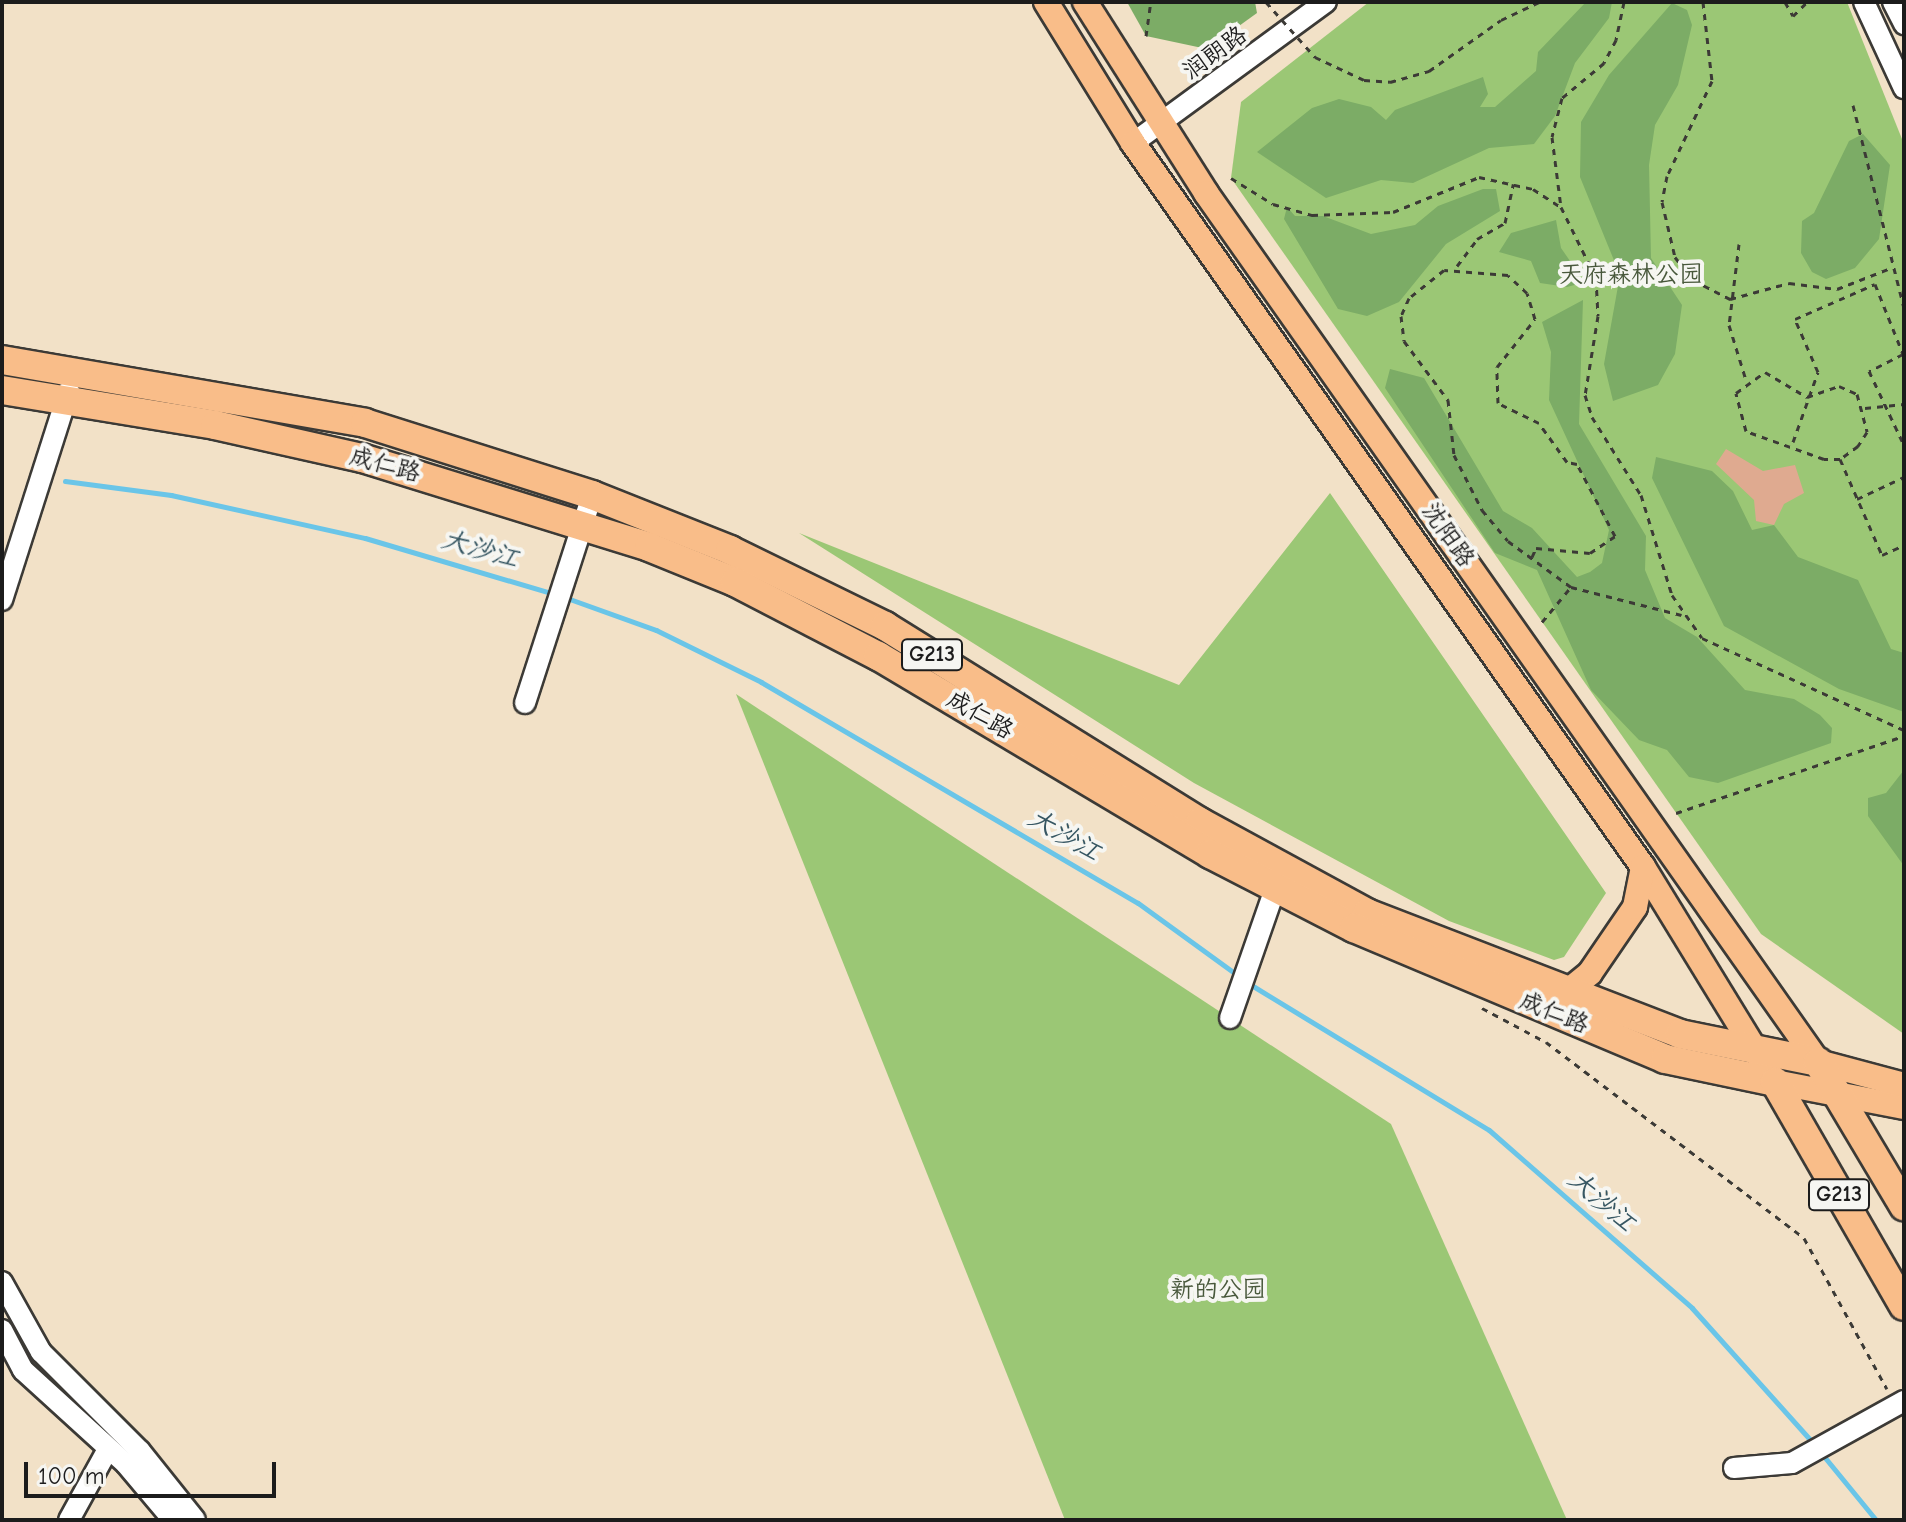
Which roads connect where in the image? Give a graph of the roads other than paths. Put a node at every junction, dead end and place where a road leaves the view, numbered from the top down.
1 (1046, 2) edge
2 (1085, 2) edge
3 (1326, 2) edge
4 (1864, 2) edge
5 (1893, 2) edge
6 (1904, 24) edge
7 (1904, 88) edge
8 (1160, 125) junction
9 (1133, 143) junction
10 (2, 360) edge
11 (72, 370) junction
12 (2, 390) edge
13 (67, 398) junction
14 (592, 495) junction
15 (585, 524) junction
16 (2, 600) edge
17 (525, 703) dead end
18 (1643, 867) junction
19 (1275, 889) junction
20 (1568, 991) junction
21 (1230, 1018) dead end
22 (1755, 1050) junction
23 (1818, 1062) junction
24 (1775, 1082) junction
25 (1904, 1085) edge
26 (1836, 1092) junction
27 (1904, 1107) edge
28 (1904, 1206) edge
29 (2, 1282) edge
30 (1904, 1306) edge
31 (2, 1330) edge
32 (1900, 1403) edge
33 (108, 1449) junction
34 (1734, 1468) dead end
35 (69, 1520) edge
36 (173, 1520) edge
37 (195, 1520) edge

1 - 9 main road, 沈阳路
2 - 8 main road, 沈阳路
3 - 8 street, 润朗路
4 - 7 street
5 - 6 street
8 - 9 street, 润朗路
8 - 23 main road, 沈阳路
9 - 18 main road, 沈阳路
10 - 11 highway, 成仁路 / G213
11 - 13 street
11 - 14 highway, 成仁路 / G213
12 - 13 highway, 成仁路 / G213
13 - 15 highway, 成仁路 / G213
13 - 16 street
14 - 15 street
14 - 20 highway, 成仁路 / G213
15 - 17 street
15 - 19 highway, 成仁路 / G213
18 - 20 main road
18 - 22 main road, 沈阳路
19 - 21 street
19 - 24 highway, 成仁路 / G213
20 - 22 highway, 成仁路 / G213
22 - 23 highway, 成仁路 / G213
22 - 24 main road, 沈阳路
23 - 25 main road
23 - 26 highway, G213
24 - 26 main road, 成仁路
24 - 30 highway, G213
26 - 27 main road, 成仁路
26 - 28 highway, G213
29 - 37 street
31 - 33 street
32 - 34 street
33 - 35 street
33 - 36 street

